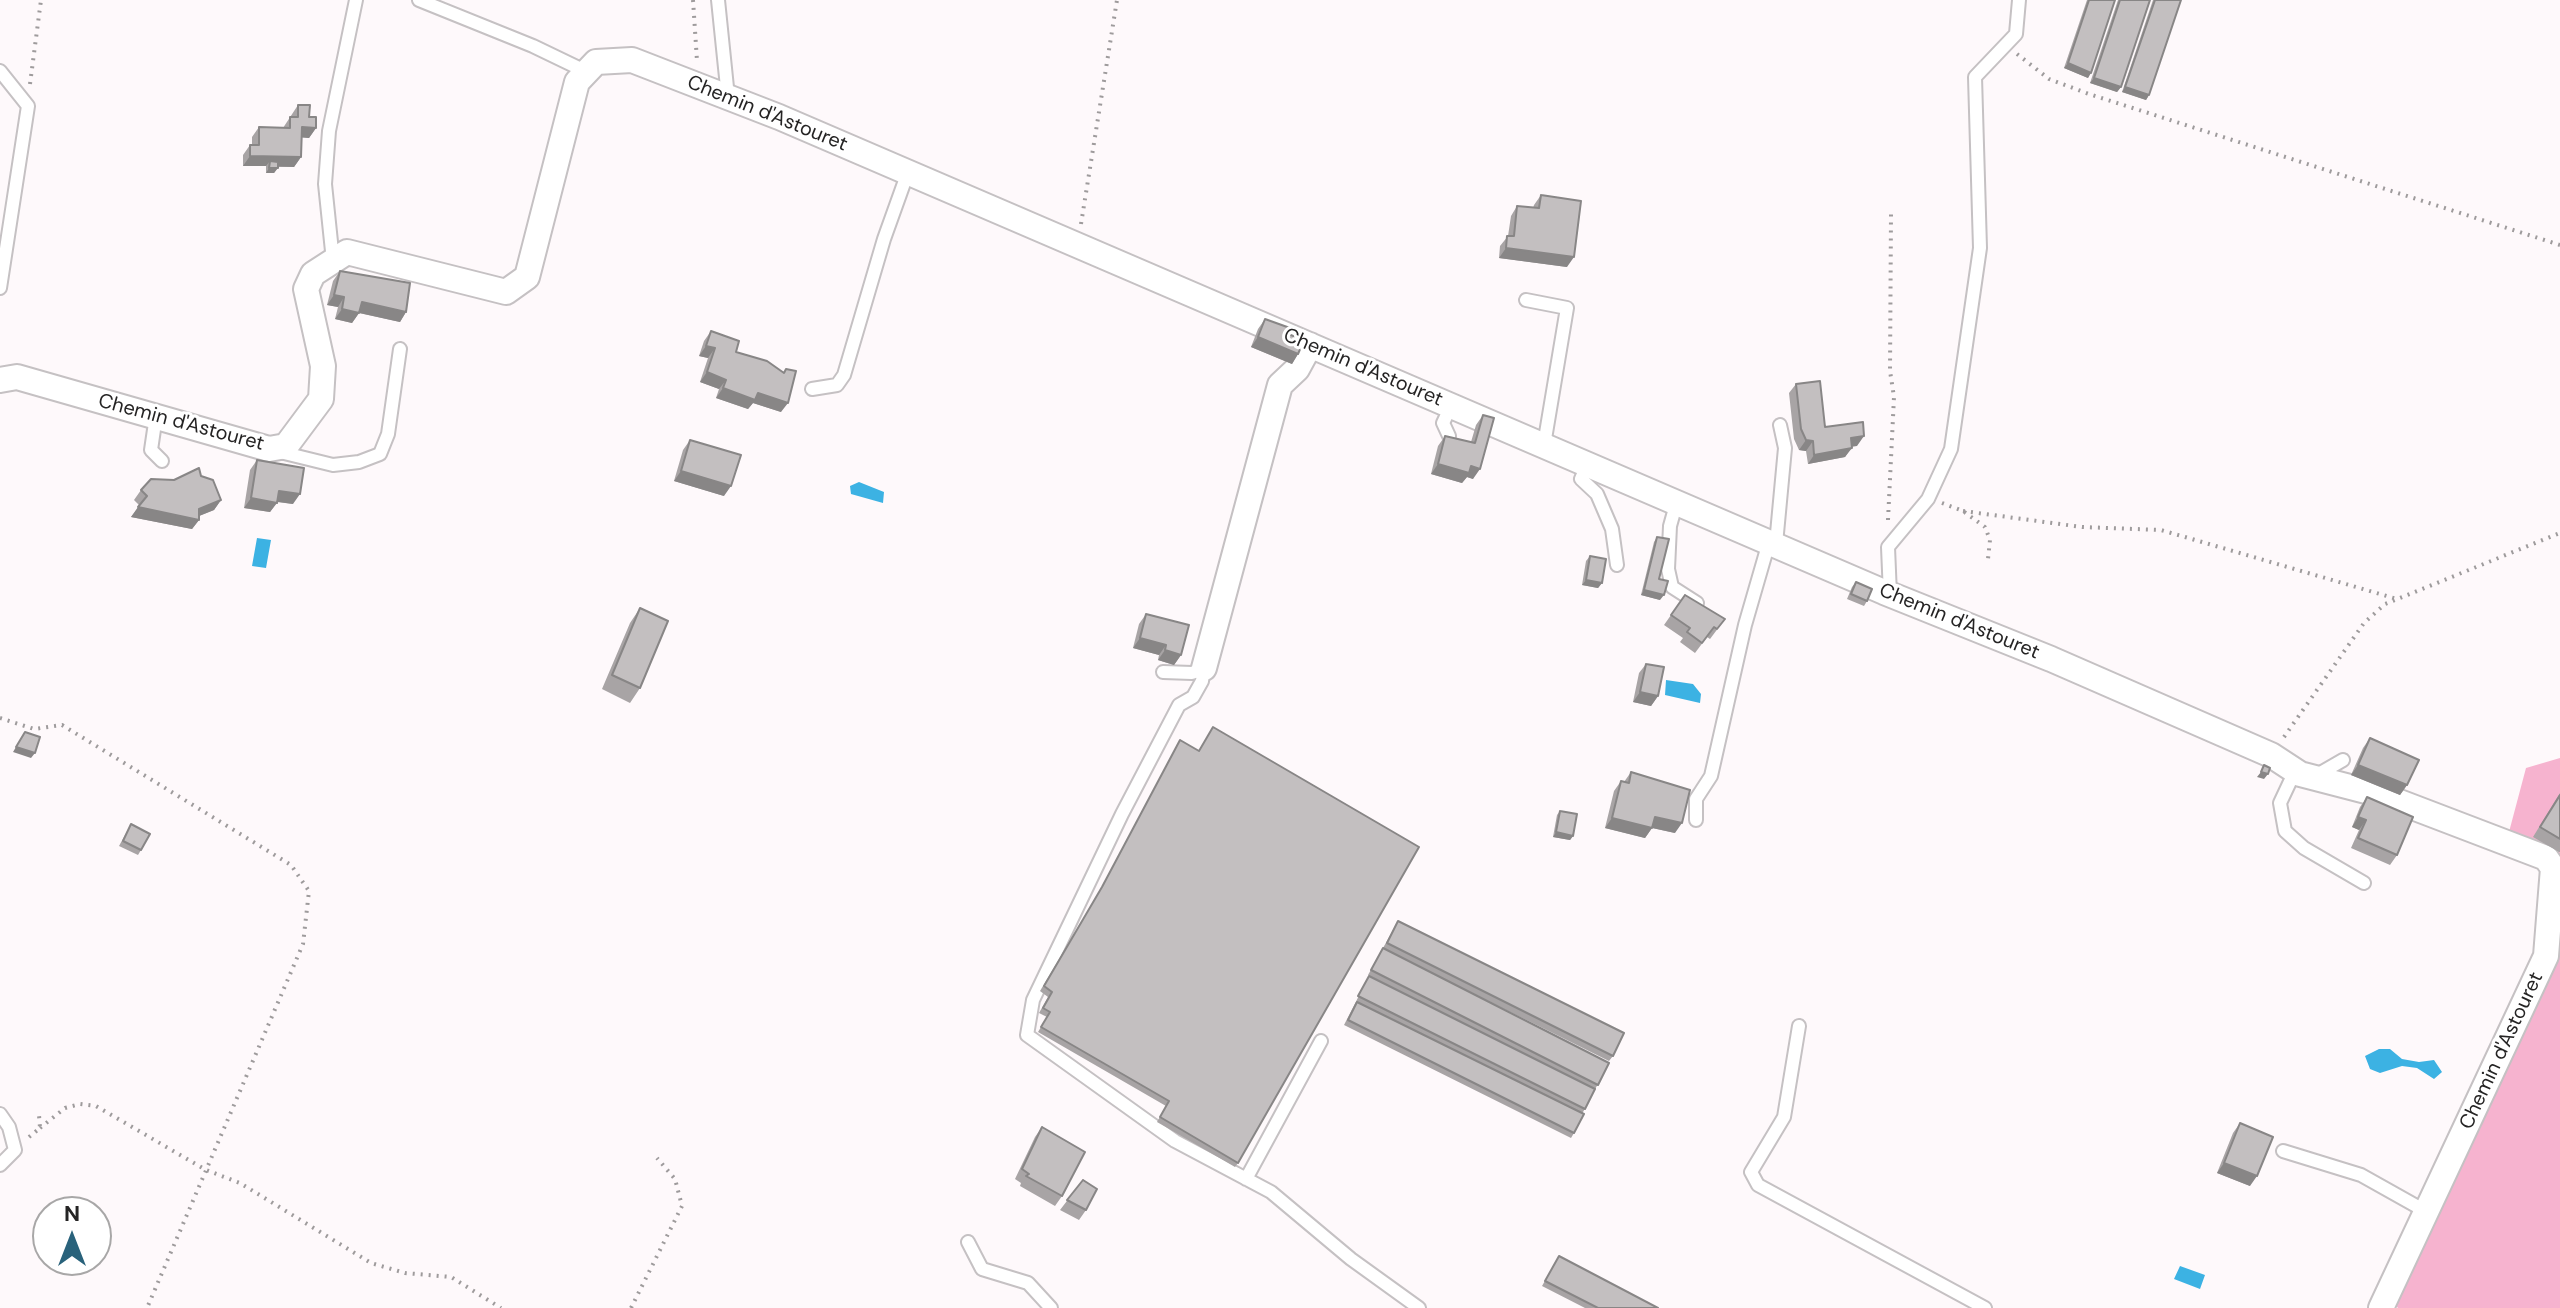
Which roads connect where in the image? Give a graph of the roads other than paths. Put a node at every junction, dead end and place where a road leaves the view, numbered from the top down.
1 (356, 0) edge
2 (419, 0) edge
3 (718, 0) edge
4 (2019, 0) edge
5 (0, 71) edge
6 (587, 72) junction
7 (728, 97) junction
8 (908, 172) junction
9 (333, 261) junction
10 (0, 288) edge
11 (1526, 300) dead end
12 (1310, 345) junction
13 (400, 349) dead end
14 (0, 380) edge
15 (812, 389) dead end
16 (1451, 406) junction
17 (156, 416) junction
18 (1780, 425) dead end
19 (1449, 436) edge
20 (1544, 445) junction
21 (269, 449) junction
22 (162, 461) dead end
23 (1588, 463) junction
24 (1677, 501) junction
25 (1772, 543) junction
26 (1617, 565) dead end
27 (1890, 595) junction
28 (1700, 606) edge
29 (1204, 668) junction
30 (1163, 672) dead end
31 (2343, 760) dead end
32 (2304, 774) junction
33 (1696, 820) dead end
34 (2556, 867) edge
35 (2364, 883) dead end
36 (1799, 1026) dead end
37 (1321, 1041) dead end
38 (0, 1114) edge
39 (2283, 1151) dead end
40 (0, 1165) edge
41 (1246, 1179) junction
42 (2427, 1212) junction
43 (968, 1242) dead end
44 (1051, 1308) edge
45 (1419, 1308) edge
46 (1985, 1308) edge
47 (2381, 1308) edge

1 - 9 lane
2 - 6 lane
3 - 7 lane
4 - 27 lane
5 - 10 lane
6 - 7 street, Chemin d'Astouret
6 - 9 street
7 - 8 street, Chemin d'Astouret
8 - 12 street, Chemin d'Astouret
8 - 15 lane
9 - 21 street, Chemin d'Astouret
11 - 20 lane
12 - 16 street, Chemin d'Astouret
12 - 29 street
13 - 21 lane
14 - 17 street, Chemin d'Astouret
16 - 19 lane
16 - 20 street, Chemin d'Astouret
17 - 21 street, Chemin d'Astouret
17 - 22 lane
18 - 25 lane
20 - 23 street, Chemin d'Astouret
23 - 24 street, Chemin d'Astouret
23 - 26 lane
24 - 25 street, Chemin d'Astouret
24 - 28 lane
25 - 27 street, Chemin d'Astouret
25 - 33 lane
27 - 32 street, Chemin d'Astouret
29 - 30 lane
29 - 41 lane
31 - 32 lane
32 - 34 street, Chemin d'Astouret
32 - 35 lane
34 - 42 street, Chemin d'Astouret
36 - 46 lane
37 - 41 lane
38 - 40 lane
39 - 42 lane
41 - 45 lane
42 - 47 street, Chemin d'Astouret
43 - 44 lane

